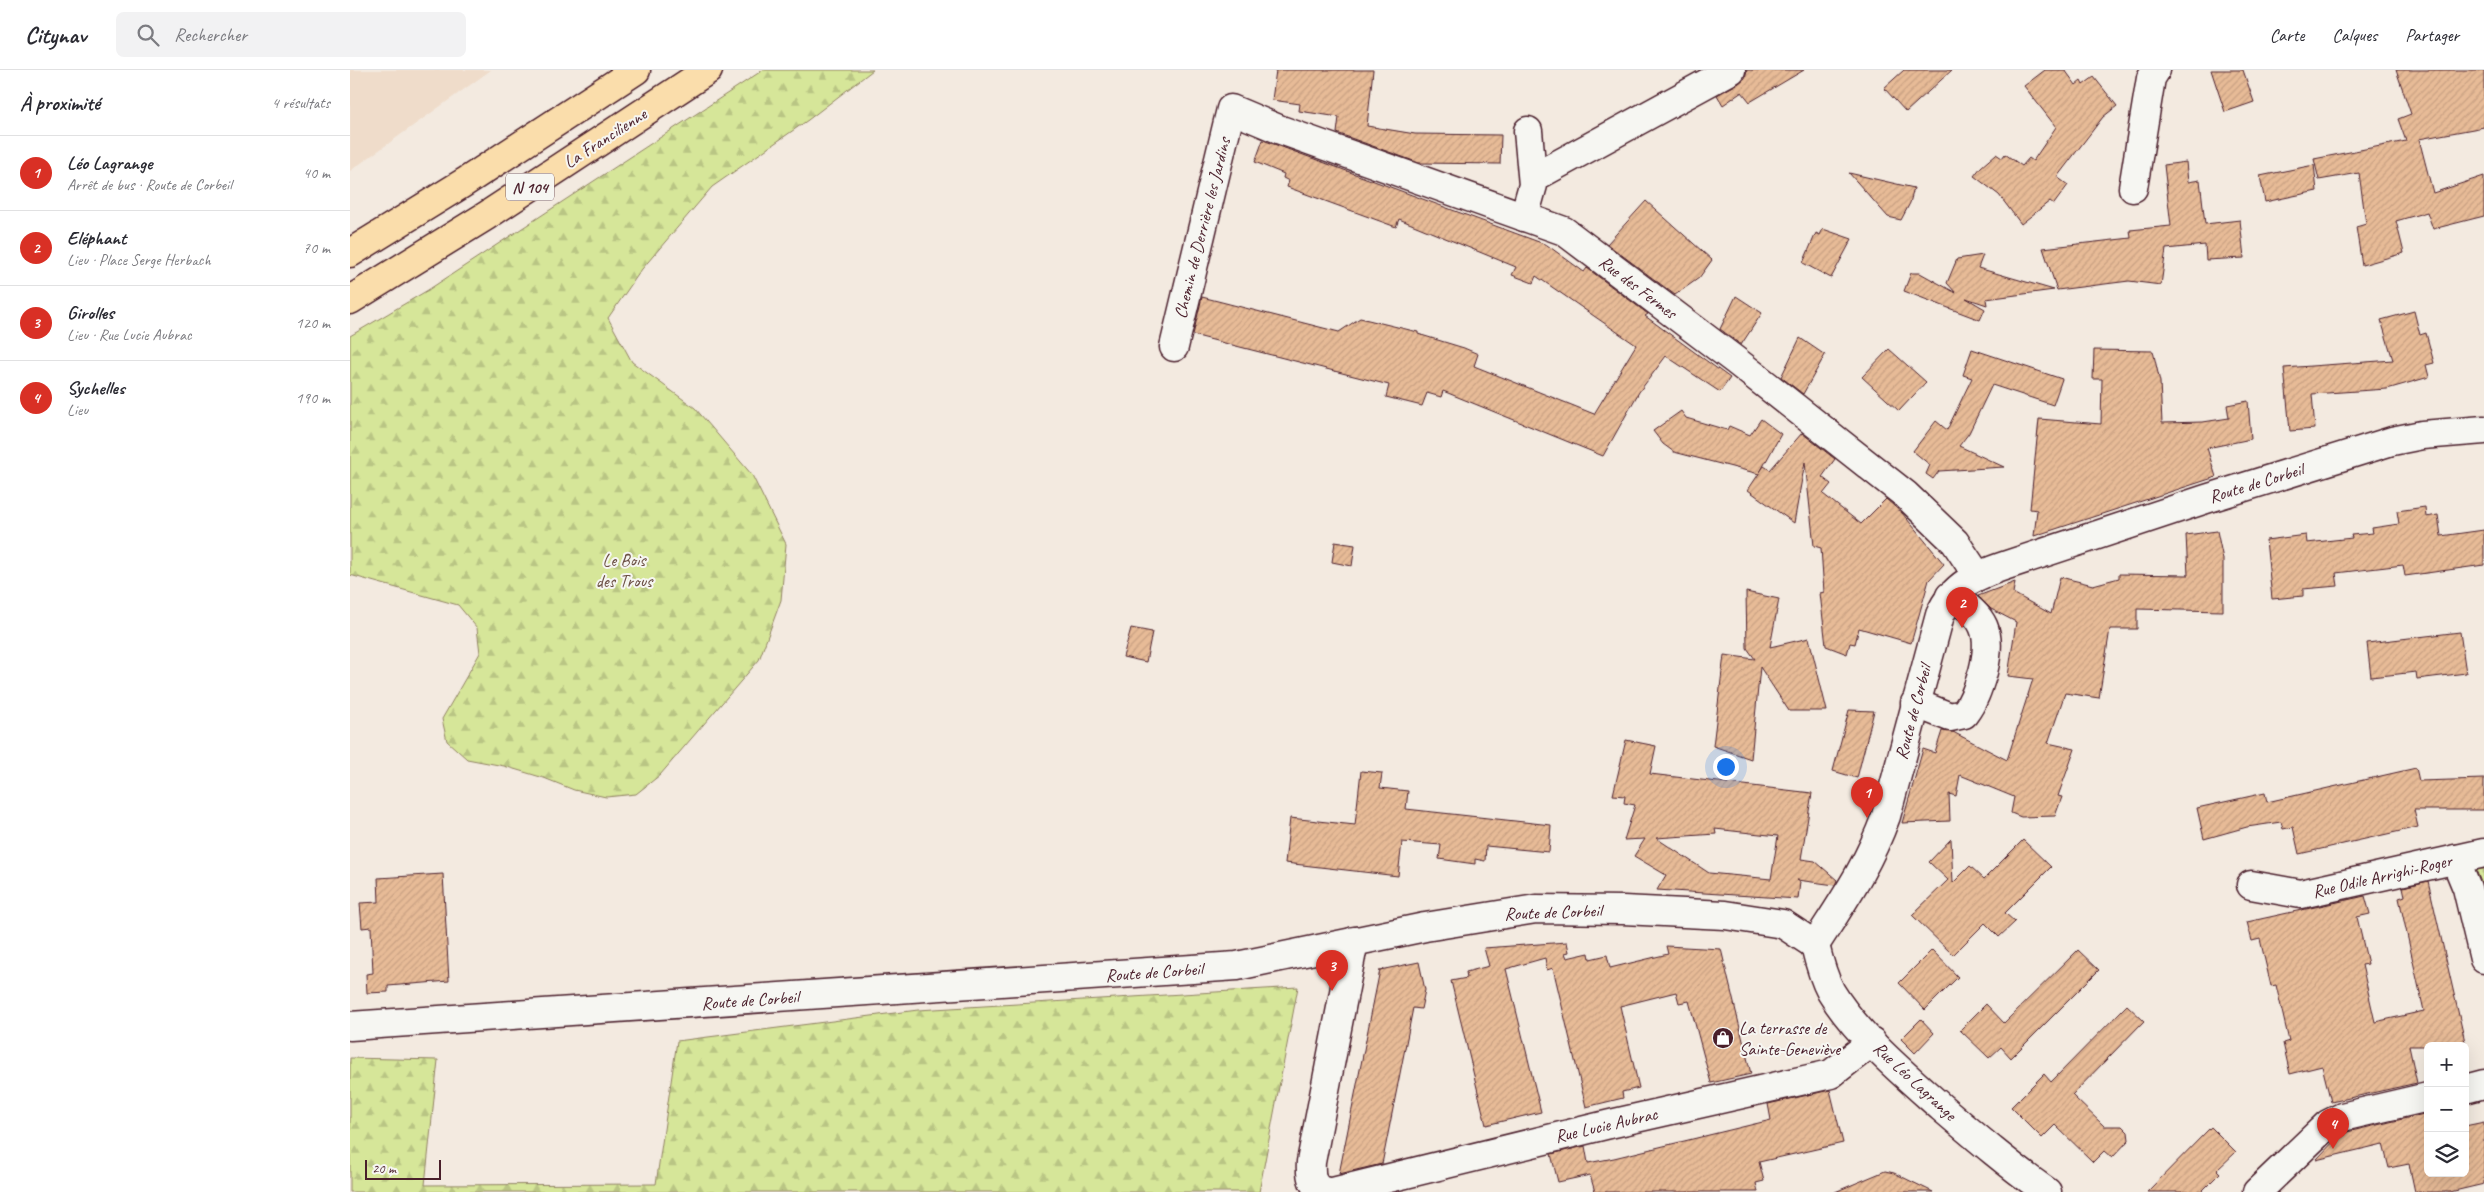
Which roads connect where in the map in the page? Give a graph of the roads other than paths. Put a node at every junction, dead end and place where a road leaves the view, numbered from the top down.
1 (636, 70) edge
2 (708, 70) edge
3 (1731, 70) edge
4 (2156, 70) edge
5 (1231, 109) joint
6 (1528, 131) dead end
7 (1532, 178) junction
8 (2133, 188) dead end
9 (1524, 217) junction
10 (350, 253) edge
11 (350, 300) edge
12 (1174, 346) dead end
13 (2484, 430) edge
14 (1976, 575) junction
15 (1950, 596) junction
16 (1915, 704) junction
17 (2484, 853) edge
18 (2455, 859) junction
19 (2251, 885) dead end
20 (1354, 942) junction
21 (1815, 945) junction
22 (2484, 959) edge
23 (350, 1026) edge
24 (1872, 1042) junction
25 (2484, 1084) edge
26 (2469, 1088) edge
27 (2424, 1099) edge
28 (1330, 1192) edge
29 (2046, 1192) edge
30 (2257, 1192) edge

1 - 10 highway, N 104
2 - 11 highway, La Francilienne / N 104
3 - 7 street
4 - 8 street
5 - 9 street, Rue des Fermes
5 - 12 street, Chemin de Derrière les Jardins
6 - 7 street
7 - 9 street
9 - 14 street, Rue des Fermes
13 - 14 street, Route de Corbeil
14 - 15 street, Route de Corbeil
15 - 16 street, Route de Corbeil
15 - 16 street
16 - 21 street, Route de Corbeil
17 - 18 street, Rue Odile Arrighi-Roger
18 - 19 street, Rue Odile Arrighi-Roger
18 - 22 street
20 - 21 street, Route de Corbeil
20 - 23 street, Route de Corbeil
20 - 28 street, Rue Lucie Aubrac
21 - 24 street, Rue Léo Lagrange
24 - 28 street, Rue Lucie Aubrac
24 - 29 street, Rue Léo Lagrange
25 - 26 street
27 - 30 street

